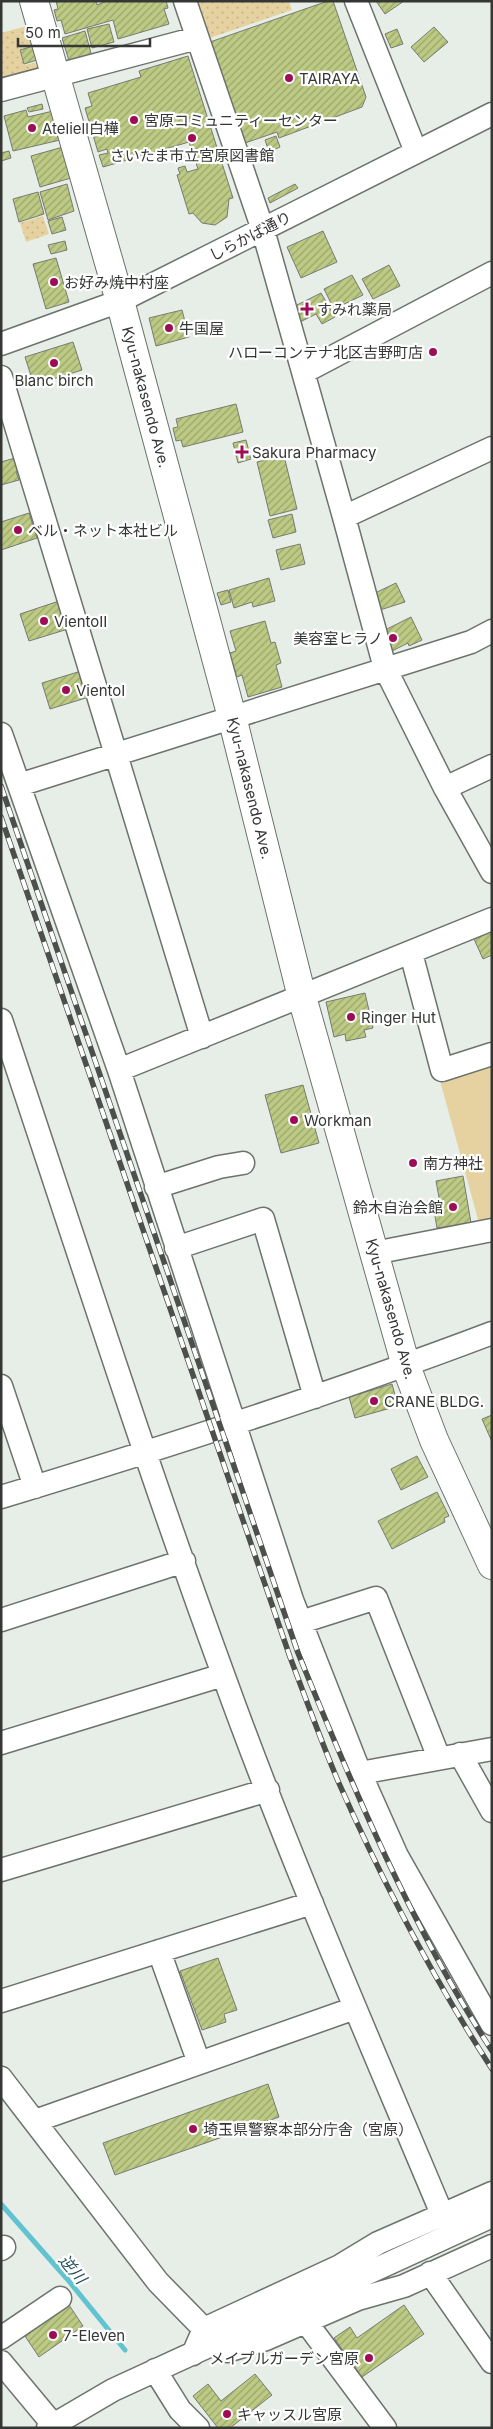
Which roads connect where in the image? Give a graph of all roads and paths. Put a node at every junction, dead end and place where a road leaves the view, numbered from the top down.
1 (34, 1) edge
2 (185, 1) edge
3 (356, 1) edge
4 (198, 38) junction
5 (57, 75) junction
6 (1, 90) edge
7 (492, 114) edge
8 (416, 152) junction
9 (262, 230) junction
10 (492, 273) edge
11 (120, 301) junction
12 (1, 344) edge
13 (304, 372) junction
14 (1, 377) edge
15 (8, 423) edge
16 (492, 448) edge
17 (344, 517) junction
18 (492, 631) edge
19 (385, 668) junction
20 (232, 717) junction
21 (1, 734) edge
22 (117, 754) junction
23 (492, 766) edge
24 (19, 785) junction
25 (445, 788) junction
26 (492, 872) edge
27 (492, 919) edge
28 (411, 953) junction
29 (302, 997) junction
30 (2, 1024) edge
31 (202, 1037) junction
32 (492, 1054) edge
33 (118, 1070) junction
34 (243, 1163) dead end
35 (156, 1186) junction
36 (492, 1230) edge
37 (176, 1248) junction
38 (374, 1253) junction
39 (492, 1332) edge
40 (406, 1366) junction
41 (1, 1386) edge
42 (315, 1396) junction
43 (233, 1424) junction
44 (144, 1452) junction
45 (35, 1487) junction
46 (1, 1497) edge
47 (184, 1561) junction
48 (492, 1565) edge
49 (1, 1620) edge
50 (301, 1622) junction
51 (223, 1675) junction
52 (1, 1743) edge
53 (492, 1749) edge
54 (450, 1756) junction
55 (360, 1773) junction
56 (268, 1790) junction
57 (492, 1811) edge
58 (1, 1870) edge
59 (312, 1903) junction
60 (159, 1951) junction
61 (1, 2001) edge
62 (355, 2008) junction
63 (492, 2024) edge
64 (199, 2063) junction
65 (1, 2078) edge
66 (35, 2121) junction
67 (492, 2193) edge
68 (442, 2214) junction
69 (492, 2216) edge
70 (492, 2246) edge
71 (430, 2273) junction
72 (60, 2298) dead end
73 (306, 2322) junction
74 (210, 2336) junction
75 (1, 2338) edge
76 (1, 2362) edge
77 (492, 2362) edge
78 (155, 2370) junction
79 (53, 2427) edge
80 (198, 2428) edge
81 (385, 2428) edge

1 - 5 main road, Kyu-nakasendo Ave.
2 - 4 street
3 - 8 street
4 - 5 street
4 - 9 street
5 - 6 street
5 - 11 main road, Kyu-nakasendo Ave.
7 - 8 street, しらかば通り
8 - 9 street, しらかば通り
9 - 11 street, しらかば通り
9 - 13 street
10 - 13 street
11 - 12 street, しらかば通り
11 - 20 main road, Kyu-nakasendo Ave.
13 - 17 street
14 - 15 street
15 - 22 street
16 - 17 street
17 - 19 street
18 - 19 street
19 - 20 street
19 - 25 street
20 - 22 street
20 - 29 main road, Kyu-nakasendo Ave.
21 - 24 street
22 - 24 street
22 - 31 street
23 - 25 street
24 - 33 street
25 - 26 street
27 - 28 street
28 - 29 street
28 - 32 street
29 - 31 street
29 - 38 main road, Kyu-nakasendo Ave.
30 - 44 street
31 - 33 street
33 - 35 street
34 - 35 street
35 - 37 street
36 - 38 street
37 - 42 street
37 - 43 street
38 - 40 main road, Kyu-nakasendo Ave.
39 - 40 street
40 - 42 street
40 - 48 main road, Kyu-nakasendo Ave.
41 - 45 street
42 - 43 street
43 - 44 street
43 - 50 street
44 - 45 street
44 - 47 street
45 - 46 street
47 - 49 street
47 - 51 street
50 - 54 street
50 - 55 street
51 - 52 street
51 - 56 street
53 - 54 street
54 - 55 street
54 - 57 street
55 - 63 street
56 - 58 street
56 - 59 street
59 - 60 street
59 - 62 street
60 - 61 street
60 - 64 street
62 - 64 street
62 - 68 street
64 - 66 street
65 - 66 street
66 - 74 street
67 - 68 street
68 - 74 street
69 - 74 street
70 - 71 street
71 - 73 street
71 - 77 street
72 - 75 street
73 - 74 street
73 - 81 street
74 - 78 street
76 - 79 street
78 - 79 street
78 - 80 street

